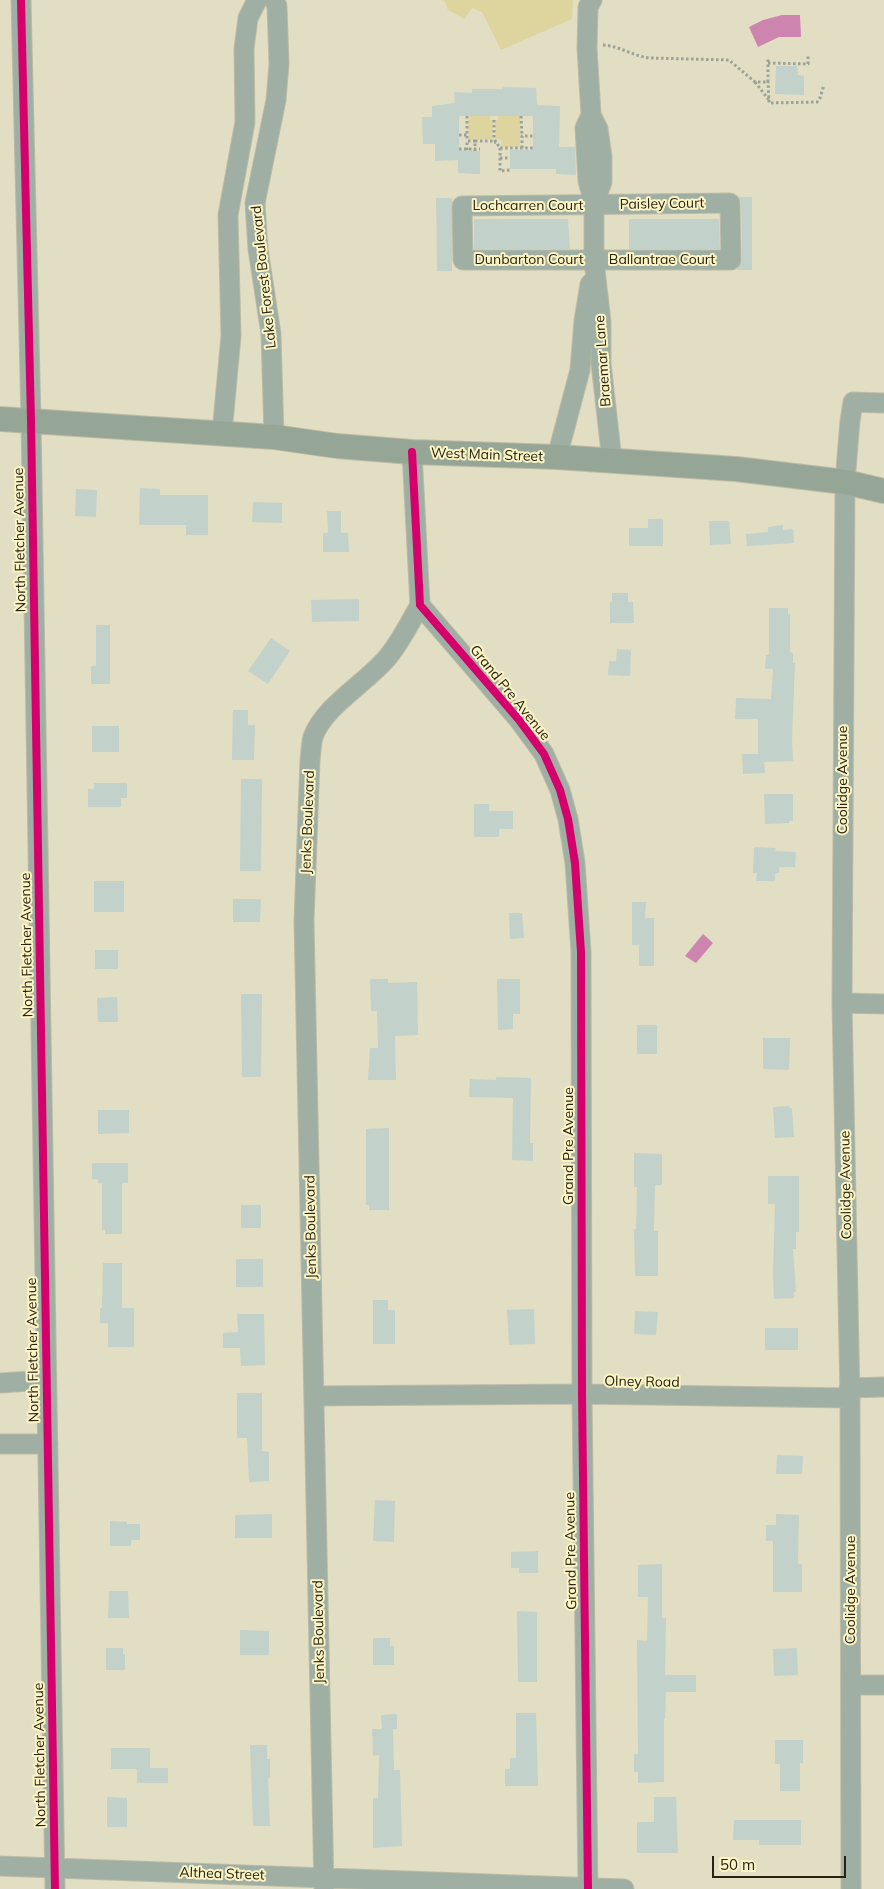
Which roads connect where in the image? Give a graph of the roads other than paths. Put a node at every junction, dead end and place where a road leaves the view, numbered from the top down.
1 (21, 0) edge
2 (257, 0) edge
3 (274, 0) edge
4 (588, 2) edge
5 (594, 204) junction
6 (463, 260) joint
7 (731, 260) joint
8 (594, 261) junction
9 (884, 403) edge
10 (0, 418) edge
11 (31, 420) junction
12 (222, 434) junction
13 (274, 437) junction
14 (412, 452) junction
15 (556, 458) junction
16 (612, 461) junction
17 (845, 482) junction
18 (884, 492) edge
19 (420, 605) junction
20 (842, 1003) junction
21 (884, 1004) edge
22 (46, 1380) junction
23 (0, 1383) edge
24 (884, 1388) edge
25 (850, 1393) junction
26 (582, 1394) junction
27 (314, 1396) junction
28 (0, 1444) edge
29 (48, 1444) junction
30 (851, 1685) junction
31 (884, 1685) edge
32 (0, 1866) edge
33 (55, 1868) junction
34 (324, 1884) edge
35 (55, 1889) edge
36 (588, 1889) edge
37 (624, 1889) edge
38 (851, 1889) edge

1 - 11 street, North Fletcher Avenue
2 - 12 street, Lake Forest Boulevard
3 - 13 street, Lake Forest Boulevard
4 - 5 street, Braemar Lane
5 - 6 street, Lochcarren Court
5 - 7 street, Paisley Court
5 - 8 street, Braemar Lane
6 - 8 street, Dunbarton Court
7 - 8 street, Ballantrae Court
8 - 15 street, Braemar Lane
8 - 16 street, Braemar Lane
9 - 17 street, Coolidge Avenue
10 - 11 main road, West Main Street
11 - 12 main road, West Main Street
11 - 22 street, North Fletcher Avenue
12 - 13 main road, West Main Street
13 - 14 main road, West Main Street
14 - 15 main road, West Main Street
14 - 19 street
15 - 16 main road, West Main Street
16 - 17 main road, West Main Street
17 - 18 main road, West Main Street
17 - 20 street, Coolidge Avenue
19 - 26 street, Grand Pre Avenue
19 - 27 street, Jenks Boulevard
20 - 21 street
20 - 25 street, Coolidge Avenue
22 - 23 street
22 - 29 street, North Fletcher Avenue
24 - 25 street, Olney Road
25 - 26 street, Olney Road
25 - 30 street, Coolidge Avenue
26 - 27 street, Olney Road
26 - 36 street, Grand Pre Avenue
27 - 34 street, Jenks Boulevard
28 - 29 street
29 - 33 street, North Fletcher Avenue
30 - 31 street
30 - 38 street, Coolidge Avenue
32 - 33 street, Althea Street
33 - 34 street, Althea Street
33 - 35 street, North Fletcher Avenue
34 - 36 street, Althea Street
36 - 37 street, Althea Street

